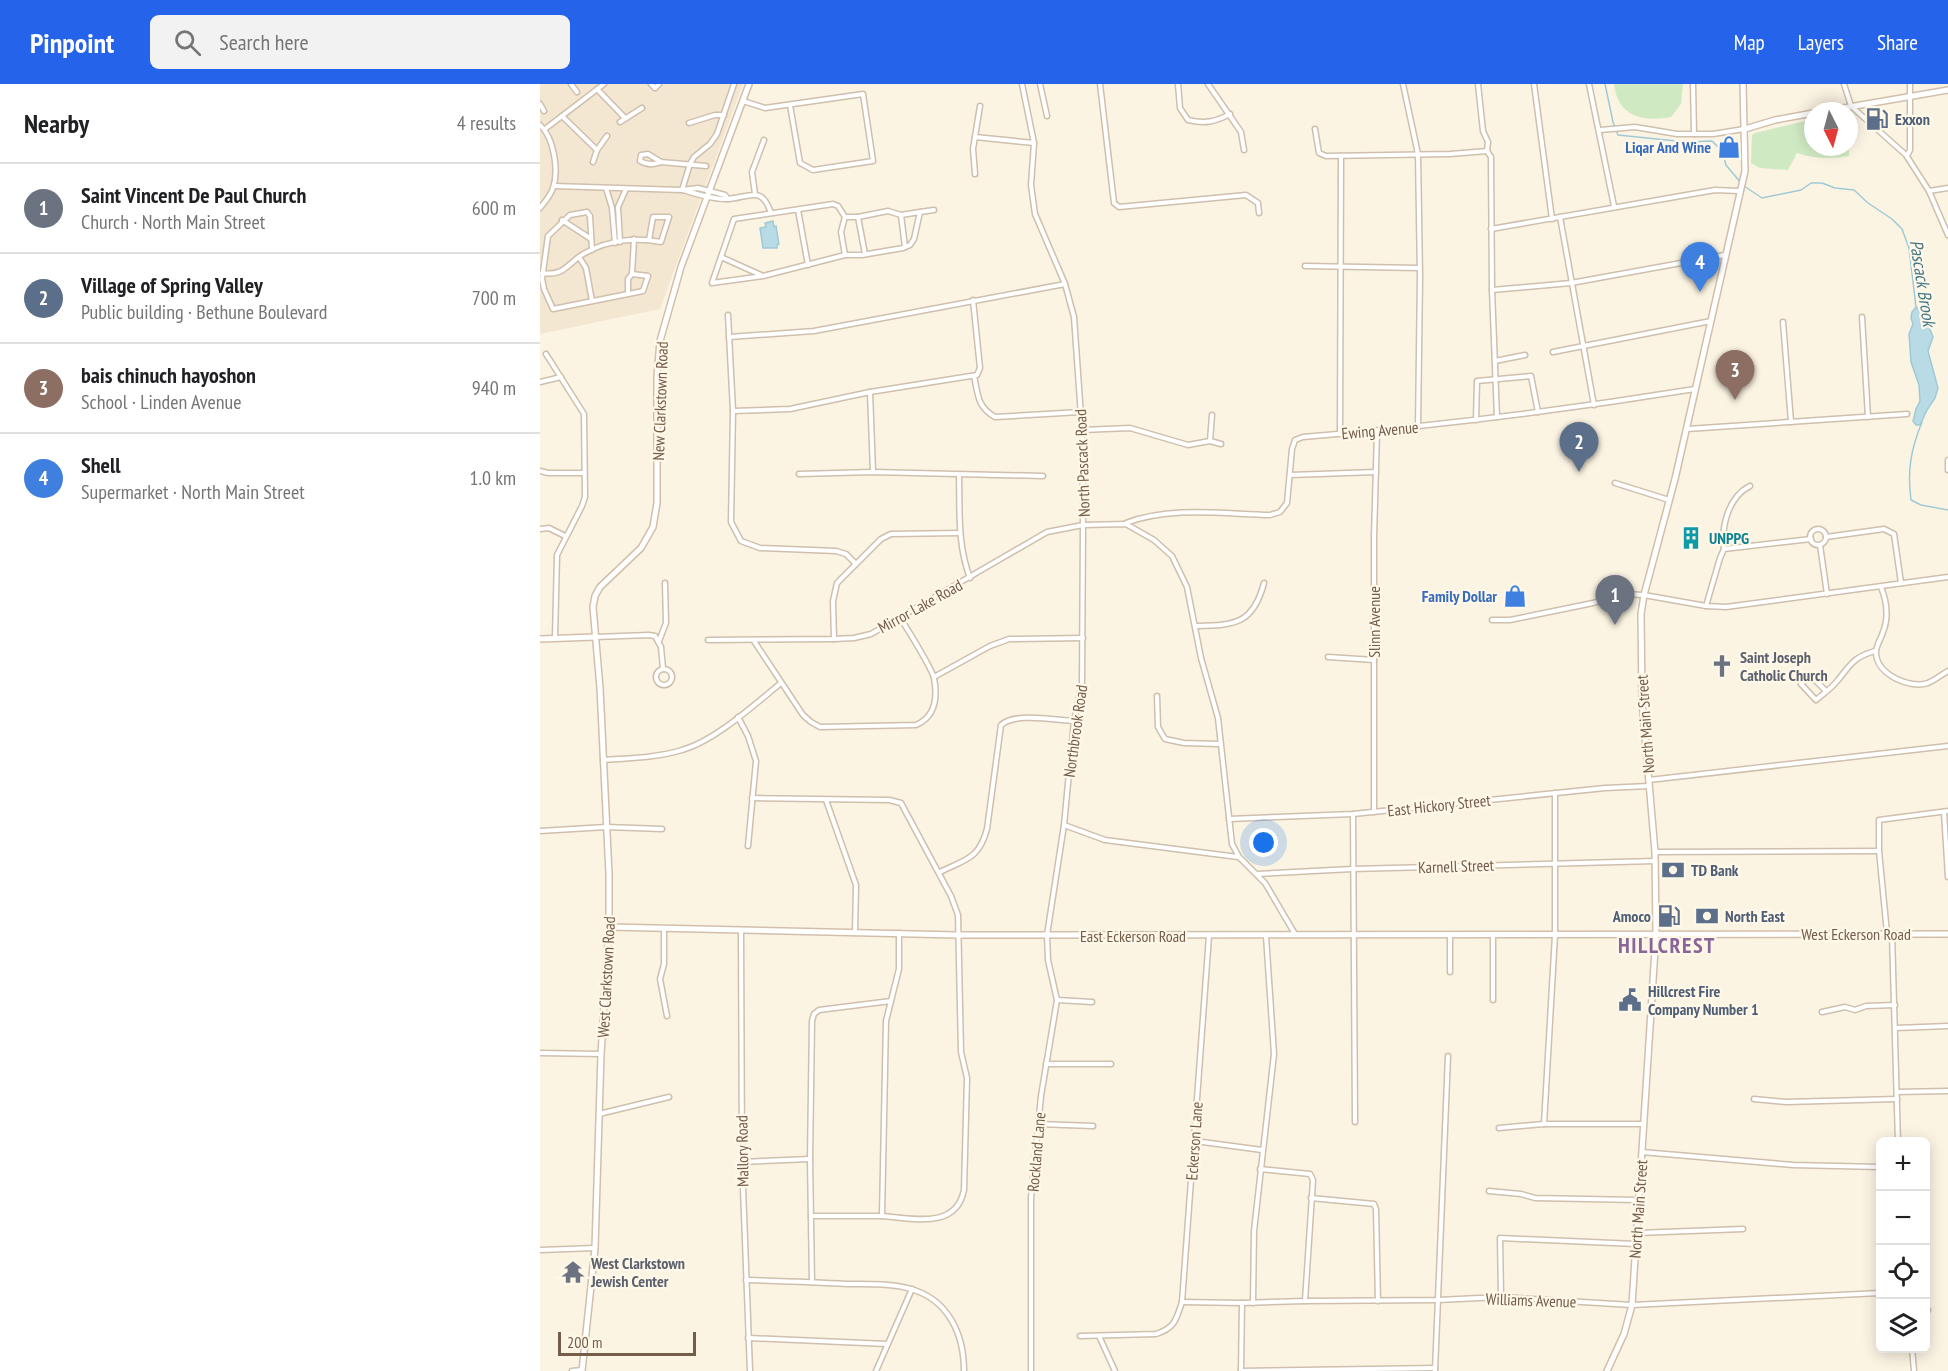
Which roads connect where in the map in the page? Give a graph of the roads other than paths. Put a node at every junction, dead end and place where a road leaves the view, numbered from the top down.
1 (571, 84) edge
2 (604, 84) edge
3 (651, 84) edge
4 (658, 84) edge
5 (734, 84) edge
6 (749, 84) edge
7 (1022, 84) edge
8 (1040, 84) edge
9 (1100, 84) edge
10 (1178, 84) edge
11 (1208, 84) edge
12 (1403, 84) edge
13 (1478, 84) edge
14 (1534, 84) edge
15 (1589, 84) edge
16 (1693, 84) edge
17 (1743, 84) edge
18 (1844, 84) edge
19 (1910, 84) edge
20 (597, 89) junction
21 (1948, 90) edge
22 (577, 92) dead end
23 (1910, 96) junction
24 (743, 101) junction
25 (1850, 102) edge
26 (540, 104) edge
27 (790, 105) junction
28 (1858, 105) edge
29 (980, 106) dead end
30 (642, 108) dead end
31 (544, 111) dead end
32 (1858, 112) edge
33 (1230, 114) junction
34 (724, 115) junction
35 (1804, 115) edge
36 (1047, 116) dead end
37 (562, 117) junction
38 (625, 118) junction
39 (620, 122) dead end
40 (689, 123) dead end
41 (540, 125) edge
42 (545, 129) junction
43 (1315, 129) dead end
44 (1745, 129) junction
45 (1600, 130) junction
46 (1694, 134) junction
47 (607, 136) dead end
48 (975, 137) junction
49 (764, 140) dead end
50 (1034, 143) junction
51 (597, 150) junction
52 (1244, 150) dead end
53 (1486, 151) junction
54 (1418, 154) junction
55 (1341, 156) junction
56 (1906, 156) junction
57 (593, 162) dead end
58 (661, 162) junction
59 (690, 164) junction
60 (706, 166) dead end
61 (975, 174) dead end
62 (554, 186) junction
63 (606, 188) junction
64 (1948, 188) edge
65 (626, 189) junction
66 (1740, 189) junction
67 (682, 190) junction
68 (1929, 191) junction
69 (708, 193) junction
70 (755, 194) junction
71 (1614, 206) junction
72 (540, 208) edge
73 (798, 210) junction
74 (934, 210) dead end
75 (920, 212) junction
76 (771, 213) junction
77 (1259, 213) dead end
78 (901, 215) junction
79 (845, 217) junction
80 (858, 217) junction
81 (1560, 217) junction
82 (1552, 219) junction
83 (562, 220) junction
84 (1491, 229) junction
85 (1948, 235) edge
86 (591, 239) junction
87 (634, 239) junction
88 (649, 240) junction
89 (618, 242) junction
90 (905, 247) junction
91 (592, 250) junction
92 (865, 254) junction
93 (845, 255) junction
94 (1725, 255) junction
95 (579, 257) junction
96 (721, 257) junction
97 (808, 265) junction
98 (1305, 266) dead end
99 (1341, 267) junction
100 (1419, 268) junction
101 (542, 273) junction
102 (632, 274) junction
103 (763, 276) junction
104 (1570, 283) junction
105 (1065, 284) junction
106 (1492, 290) junction
107 (628, 294) junction
108 (973, 300) junction
109 (592, 301) junction
110 (728, 315) dead end
111 (1862, 317) dead end
112 (1711, 321) junction
113 (1784, 322) dead end
114 (729, 337) junction
115 (1582, 345) junction
116 (1553, 352) dead end
117 (546, 354) dead end
118 (1526, 355) dead end
119 (1495, 361) junction
120 (974, 376) junction
121 (561, 377) junction
122 (1496, 379) junction
123 (540, 382) edge
124 (1695, 389) junction
125 (870, 392) junction
126 (1594, 405) junction
127 (733, 411) junction
128 (1080, 412) junction
129 (1538, 412) junction
130 (1907, 414) dead end
131 (1212, 415) dead end
132 (1497, 417) junction
133 (1868, 417) junction
134 (1476, 420) junction
135 (1791, 422) junction
136 (1418, 427) junction
137 (1686, 429) junction
138 (1082, 430) junction
139 (1377, 432) junction
140 (1340, 434) junction
141 (1210, 441) junction
142 (1221, 444) dead end
143 (1948, 460) edge
144 (1948, 470) edge
145 (540, 471) edge
146 (873, 472) junction
147 (1376, 472) junction
148 (585, 473) junction
149 (800, 474) dead end
150 (959, 475) junction
151 (1290, 475) junction
152 (1043, 476) dead end
153 (1615, 483) dead end
154 (1750, 486) dead end
155 (1669, 500) junction
156 (1126, 524) junction
157 (1083, 525) junction
158 (540, 529) edge
159 (960, 533) junction
160 (565, 536) junction
161 (1826, 537) junction
162 (1811, 539) junction
163 (1820, 545) junction
164 (1724, 549) junction
165 (856, 564) junction
166 (1948, 577) edge
167 (970, 578) junction
168 (665, 583) dead end
169 (1264, 583) dead end
170 (1901, 584) junction
171 (1881, 587) junction
172 (1827, 594) junction
173 (1644, 595) junction
174 (1706, 606) junction
175 (900, 617) junction
176 (1492, 620) dead end
177 (1196, 626) junction
178 (595, 637) junction
179 (555, 638) junction
180 (1083, 638) junction
181 (540, 639) edge
182 (708, 639) dead end
183 (834, 639) junction
184 (753, 640) junction
185 (659, 641) junction
186 (1875, 651) junction
187 (1328, 657) dead end
188 (1374, 660) junction
189 (663, 669) junction
190 (1948, 671) edge
191 (934, 677) junction
192 (781, 683) junction
193 (1826, 691) junction
194 (1157, 696) dead end
195 (738, 717) junction
196 (1074, 721) junction
197 (1220, 744) junction
198 (1948, 746) edge
199 (603, 760) junction
200 (1649, 783) junction
201 (1555, 793) junction
202 (752, 798) junction
203 (826, 800) junction
204 (1946, 811) edge
205 (1374, 812) junction
206 (1353, 814) junction
207 (1229, 819) junction
208 (1064, 825) junction
209 (606, 827) junction
210 (662, 829) dead end
211 (540, 831) edge
212 (748, 846) dead end
213 (1879, 851) junction
214 (1655, 852) junction
215 (1239, 857) junction
216 (1655, 861) junction
217 (1554, 863) junction
218 (1352, 869) junction
219 (939, 872) junction
220 (1257, 874) junction
221 (1948, 877) edge
222 (609, 927) junction
223 (664, 929) junction
224 (741, 931) junction
225 (899, 933) junction
226 (855, 934) junction
227 (1354, 934) junction
228 (1656, 934) junction
229 (1889, 934) junction
230 (1948, 934) edge
231 (957, 935) junction
232 (1047, 935) junction
233 (1296, 935) junction
234 (1450, 935) junction
235 (1493, 935) junction
236 (1555, 935) junction
237 (1209, 936) junction
238 (1266, 936) junction
239 (1450, 972) dead end
240 (1056, 1000) junction
241 (1493, 1000) dead end
242 (891, 1001) junction
243 (1092, 1002) dead end
244 (1895, 1005) junction
245 (1821, 1012) dead end
246 (667, 1016) dead end
247 (1948, 1026) edge
248 (1896, 1028) junction
249 (540, 1053) edge
250 (601, 1054) junction
251 (1448, 1056) dead end
252 (1046, 1064) junction
253 (1111, 1064) dead end
254 (1948, 1091) edge
255 (1897, 1092) junction
256 (669, 1097) dead end
257 (1754, 1099) dead end
258 (1897, 1099) junction
259 (599, 1114) junction
260 (1354, 1122) dead end
261 (1038, 1124) junction
262 (1544, 1124) junction
263 (1643, 1124) junction
264 (1093, 1126) dead end
265 (1499, 1128) dead end
266 (1898, 1137) edge
267 (1195, 1142) junction
268 (1262, 1150) junction
269 (1641, 1152) junction
270 (810, 1159) junction
271 (742, 1162) junction
272 (1876, 1167) edge
273 (1260, 1169) junction
274 (1489, 1191) dead end
275 (1311, 1198) junction
276 (1638, 1200) junction
277 (811, 1216) junction
278 (882, 1216) junction
279 (1743, 1228) dead end
280 (1636, 1233) junction
281 (1635, 1245) junction
282 (595, 1248) junction
283 (540, 1250) edge
284 (746, 1280) junction
285 (812, 1282) junction
286 (912, 1289) junction
287 (1876, 1293) edge
288 (1501, 1297) junction
289 (1438, 1300) junction
290 (1305, 1301) junction
291 (1378, 1301) junction
292 (1182, 1302) junction
293 (1242, 1303) junction
294 (1254, 1303) junction
295 (1632, 1305) junction
296 (1080, 1336) dead end
297 (1099, 1336) junction
298 (748, 1338) junction
299 (887, 1344) junction
300 (1912, 1353) edge
301 (1435, 1370) edge
302 (572, 1371) edge
303 (582, 1371) edge
304 (750, 1371) edge
305 (876, 1371) edge
306 (964, 1371) edge
307 (1031, 1371) edge
308 (1115, 1371) edge
309 (1241, 1371) edge
310 (1607, 1371) edge
311 (1914, 1371) edge

1 - 22 street
2 - 20 street
3 - 4 street
5 - 34 street
6 - 24 street, New Clarkstown Road
7 - 50 street, North Pascack Road
8 - 36 street
9 - 77 street
10 - 33 street
11 - 33 street
12 - 54 street
13 - 53 street
14 - 82 street
15 - 45 street
16 - 46 street
17 - 44 street, North Main Street
18 - 25 street
19 - 23 street
20 - 37 street
20 - 38 street
21 - 23 street
23 - 28 street
23 - 56 street
24 - 27 street
24 - 69 street, New Clarkstown Road
26 - 31 street
27 - 27 street
29 - 48 street
30 - 38 street
32 - 56 street
33 - 52 street
34 - 40 street
34 - 59 street
35 - 44 street
37 - 42 street
37 - 51 street
38 - 39 street
41 - 42 street
42 - 62 street
43 - 55 street
44 - 46 street
44 - 66 street, North Main Street
45 - 46 street
45 - 71 street
47 - 51 street
48 - 50 street
48 - 61 street
49 - 70 street
50 - 105 street, North Pascack Road
51 - 57 street
53 - 54 street
53 - 84 street
54 - 55 street
54 - 100 street
55 - 99 street
56 - 68 street
58 - 58 street
58 - 59 street
59 - 60 street
59 - 67 street
62 - 63 street
62 - 72 street
63 - 65 street
63 - 89 street
64 - 68 street
65 - 67 street
65 - 89 street
66 - 71 street
66 - 94 street, North Main Street
67 - 69 street
68 - 85 street
69 - 70 street
69 - 178 street, New Clarkstown Road
70 - 76 street
71 - 81 street
73 - 76 street
73 - 79 street
73 - 97 street
74 - 75 street
75 - 78 street
75 - 90 street
76 - 96 street
78 - 80 street
78 - 90 street
79 - 80 street
79 - 93 street
80 - 92 street
81 - 82 street
81 - 104 street
82 - 84 street
83 - 86 street
83 - 86 street
83 - 101 street
84 - 106 street
86 - 91 street
87 - 88 street
87 - 89 street
87 - 102 street
88 - 88 street
89 - 91 street
90 - 92 street
91 - 95 street
92 - 93 street
93 - 97 street
94 - 104 street
94 - 112 street, North Main Street
95 - 101 street
95 - 109 street
96 - 103 street
96 - 103 street
97 - 103 street
98 - 99 street
99 - 100 street
99 - 140 street
100 - 136 street
101 - 109 street
102 - 107 street
102 - 107 street
104 - 106 street
104 - 115 street
105 - 108 street
105 - 128 street, North Pascack Road
106 - 119 street
107 - 109 street
108 - 114 street
108 - 120 street
110 - 114 street
111 - 133 street
112 - 115 street
112 - 124 street, North Main Street
113 - 135 street
114 - 127 street
115 - 116 street
115 - 126 street
117 - 121 street
118 - 119 street
119 - 122 street
120 - 125 street
120 - 128 street
121 - 123 street
121 - 148 street
122 - 129 street
122 - 132 street
122 - 134 street
124 - 126 street, Ewing Avenue
124 - 137 street, North Main Street
125 - 127 street
125 - 146 street
126 - 129 street, Ewing Avenue
127 - 165 street
128 - 138 street, North Pascack Road
129 - 132 street, Ewing Avenue
130 - 133 street
131 - 141 street
132 - 134 street, Ewing Avenue
133 - 135 street
134 - 136 street, Ewing Avenue
135 - 137 street
136 - 139 street, Ewing Avenue
137 - 155 street, North Main Street
138 - 141 street
138 - 157 street, North Pascack Road
139 - 140 street, Ewing Avenue
139 - 147 street, Slinn Avenue
140 - 151 street, Ewing Avenue
141 - 142 street
143 - 144 street
145 - 148 street
146 - 149 street
146 - 150 street
147 - 151 street
147 - 188 street, Slinn Avenue
148 - 160 street
150 - 152 street
150 - 159 street
151 - 156 street, Ewing Avenue
153 - 155 street
154 - 164 street
155 - 173 street, North Main Street
156 - 157 street, North Pascack Road
156 - 177 street
157 - 167 street, Mirror Lake Road
157 - 180 street, Northbrook Road
158 - 160 street
159 - 165 street
159 - 167 street
160 - 179 street
161 - 162 street
161 - 163 street
161 - 170 street
162 - 163 street
162 - 164 street
163 - 172 street
164 - 174 street
165 - 183 street
166 - 170 street
167 - 175 street, Mirror Lake Road
168 - 185 street
169 - 177 street
170 - 171 street
171 - 172 street
171 - 186 street
172 - 174 street
173 - 174 street
173 - 176 street
173 - 200 street, North Main Street
175 - 183 street, Mirror Lake Road
175 - 191 street
177 - 197 street
178 - 179 street
178 - 185 street
178 - 199 street, West Clarkstown Road
179 - 181 street
180 - 191 street
180 - 196 street, Northbrook Road
182 - 184 street, Mirror Lake Road
183 - 184 street, Mirror Lake Road
184 - 192 street
185 - 189 street
186 - 190 street
186 - 193 street
187 - 188 street
188 - 205 street, Slinn Avenue
189 - 189 street
191 - 192 street
192 - 195 street
193 - 193 street
194 - 197 street
195 - 199 street
195 - 202 street
196 - 208 street, Northbrook Road
196 - 219 street
197 - 207 street
198 - 200 street, East Hickory Street
199 - 209 street, West Clarkstown Road
200 - 201 street, East Hickory Street
200 - 214 street, North Main Street
201 - 205 street, East Hickory Street
201 - 217 street
202 - 203 street
202 - 212 street
203 - 219 street
203 - 226 street
204 - 213 street
204 - 221 street
205 - 206 street, East Hickory Street
206 - 207 street, East Hickory Street
206 - 218 street
207 - 215 street
208 - 215 street
208 - 232 street, Northbrook Road
209 - 210 street
209 - 211 street
209 - 222 street, West Clarkstown Road
213 - 214 street
213 - 229 street
214 - 216 street, North Main Street
215 - 220 street
216 - 217 street, Karnell Street
216 - 228 street, North Main Street
217 - 218 street, Karnell Street
217 - 236 street
218 - 220 street, Karnell Street
218 - 227 street
219 - 231 street
220 - 233 street
222 - 223 street, East Eckerson Road
222 - 250 street, West Clarkstown Road
223 - 224 street, East Eckerson Road
223 - 246 street
224 - 226 street, East Eckerson Road
224 - 271 street, Mallory Road
225 - 226 street, East Eckerson Road
225 - 231 street, East Eckerson Road
225 - 242 street
227 - 233 street, East Eckerson Road
227 - 234 street, East Eckerson Road
227 - 260 street
228 - 229 street, West Eckerson Road
228 - 236 street, East Eckerson Road
228 - 263 street, North Main Street
229 - 230 street, West Eckerson Road
229 - 244 street
231 - 232 street, East Eckerson Road
231 - 278 street
232 - 237 street, East Eckerson Road
232 - 240 street, Rockland Lane
233 - 238 street, East Eckerson Road
234 - 235 street, East Eckerson Road
234 - 239 street
235 - 236 street, East Eckerson Road
235 - 241 street
236 - 262 street
237 - 238 street, East Eckerson Road
237 - 267 street, Eckerson Lane
238 - 268 street
240 - 243 street
240 - 252 street, Rockland Lane
242 - 270 street
242 - 278 street
244 - 245 street
244 - 248 street
247 - 248 street
248 - 255 street
249 - 250 street
250 - 259 street, West Clarkstown Road
251 - 289 street
252 - 253 street
252 - 261 street, Rockland Lane
254 - 255 street
255 - 258 street
256 - 259 street
257 - 258 street
258 - 266 street
259 - 282 street, West Clarkstown Road
261 - 264 street
261 - 307 street, Rockland Lane
262 - 263 street
262 - 265 street
263 - 269 street, North Main Street
267 - 268 street
267 - 292 street, Eckerson Lane
268 - 273 street
269 - 272 street
269 - 276 street, North Main Street
270 - 271 street
270 - 277 street
271 - 284 street, Mallory Road
273 - 275 street
273 - 294 street
274 - 276 street
275 - 290 street
275 - 291 street
276 - 280 street, North Main Street
277 - 278 street
277 - 285 street
279 - 280 street
280 - 281 street, North Main Street
281 - 288 street
281 - 295 street, North Main Street
282 - 283 street
282 - 303 street, West Clarkstown Road
284 - 285 street
284 - 298 street, Mallory Road
285 - 286 street
286 - 299 street
286 - 306 street
287 - 295 street, Williams Avenue
288 - 289 street, Williams Avenue
288 - 295 street, Williams Avenue
289 - 291 street, Williams Avenue
289 - 301 street
290 - 291 street, Williams Avenue
290 - 294 street, Williams Avenue
292 - 293 street, Williams Avenue
292 - 297 street, Eckerson Lane
293 - 294 street, Williams Avenue
293 - 309 street
295 - 310 street, North Main Street
296 - 297 street
297 - 308 street
298 - 299 street
298 - 304 street, Mallory Road
299 - 305 street
300 - 311 street
301 - 309 street
302 - 303 street

